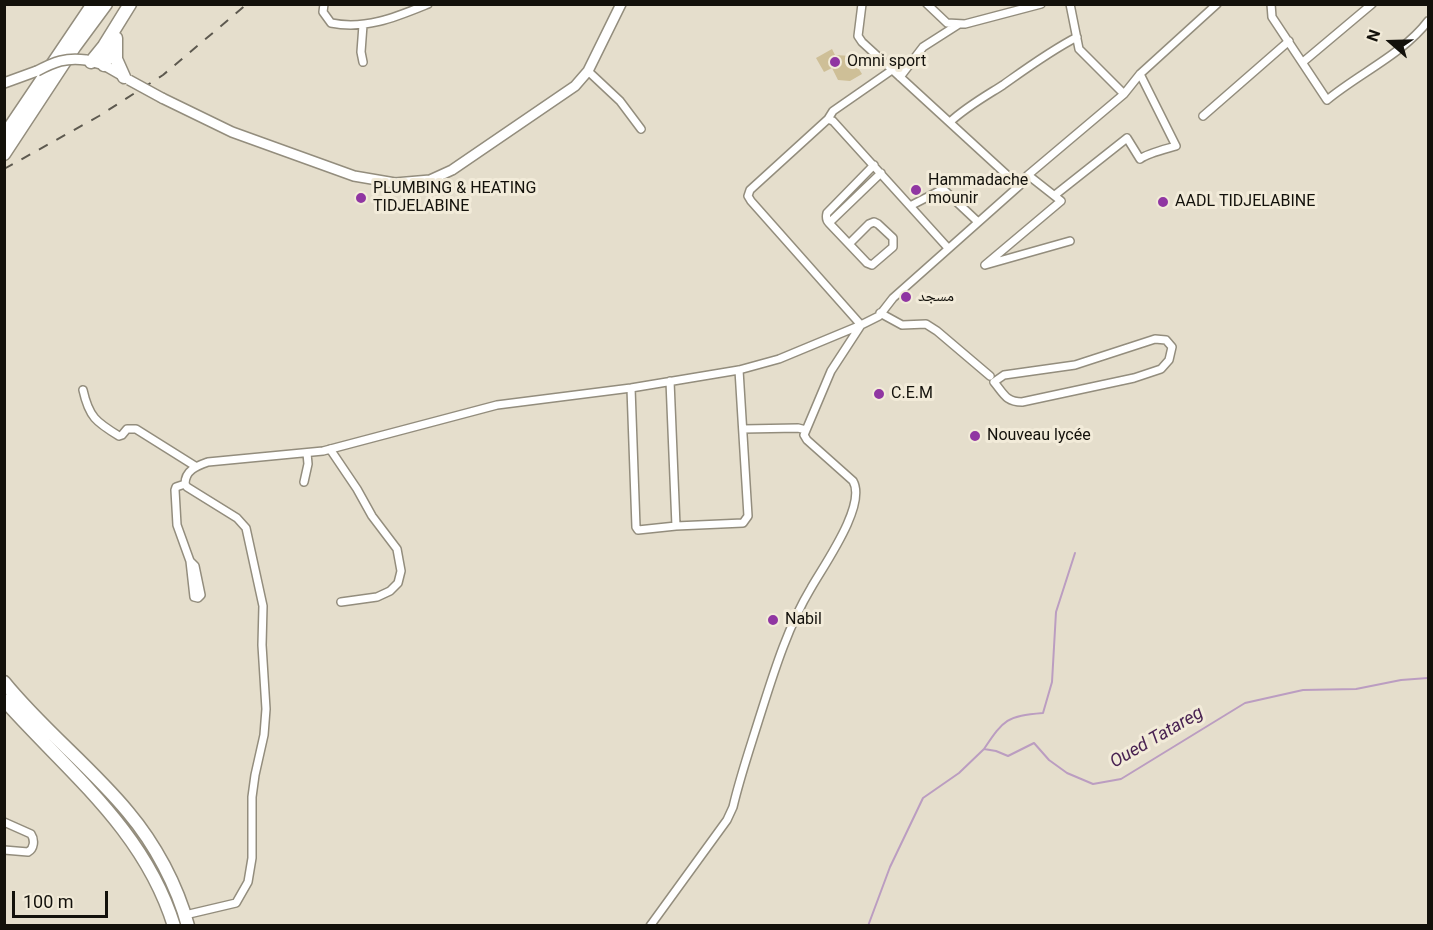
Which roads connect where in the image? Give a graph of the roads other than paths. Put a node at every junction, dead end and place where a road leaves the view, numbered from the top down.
1 (93, 4) edge
2 (106, 4) edge
3 (132, 4) edge
4 (324, 4) edge
5 (428, 4) edge
6 (621, 4) edge
7 (862, 4) edge
8 (927, 4) edge
9 (1041, 4) edge
10 (1070, 4) edge
11 (1217, 4) edge
12 (1280, 4) edge
13 (1372, 4) edge
14 (1272, 7) edge
15 (1428, 21) edge
16 (958, 24) junction
17 (363, 25) junction
18 (117, 31) junction
19 (1077, 37) junction
20 (1288, 41) junction
21 (89, 61) junction
22 (363, 62) dead end
23 (1303, 62) junction
24 (104, 65) junction
25 (892, 70) junction
26 (588, 71) junction
27 (1140, 74) junction
28 (900, 77) junction
29 (127, 79) junction
30 (4, 83) edge
31 (1124, 94) junction
32 (34, 99) junction
33 (1203, 116) dead end
34 (828, 119) junction
35 (950, 122) junction
36 (641, 129) dead end
37 (4, 136) edge
38 (4, 154) edge
39 (874, 165) junction
40 (880, 173) junction
41 (1028, 175) junction
42 (1019, 186) junction
43 (1055, 195) junction
44 (910, 206) junction
45 (978, 222) junction
46 (829, 223) junction
47 (1070, 241) dead end
48 (849, 244) junction
49 (948, 248) junction
50 (880, 313) junction
51 (861, 325) junction
52 (739, 370) junction
53 (992, 379) junction
54 (670, 381) junction
55 (631, 388) junction
56 (83, 390) dead end
57 (743, 429) junction
58 (806, 430) junction
59 (330, 450) junction
60 (307, 453) junction
61 (195, 466) junction
62 (304, 482) dead end
63 (185, 484) junction
64 (676, 526) junction
65 (190, 561) dead end
66 (341, 602) dead end
67 (4, 682) edge
68 (4, 700) edge
69 (4, 822) edge
70 (4, 850) edge
71 (187, 920) edge
72 (170, 924) edge
73 (650, 926) edge

1 - 32 highway
2 - 32 highway
3 - 18 highway
3 - 21 highway
4 - 17 street
5 - 17 street
6 - 26 main road
7 - 25 street
8 - 16 street
9 - 16 street
10 - 19 street
11 - 27 street
12 - 14 street
13 - 23 street
14 - 20 street
15 - 23 street
16 - 28 street
17 - 22 street
18 - 24 highway
18 - 29 highway
19 - 31 street
19 - 35 street
20 - 23 street
20 - 33 street
21 - 24 main road
21 - 30 main road, bridge
24 - 29 main road
25 - 28 street
25 - 34 street
26 - 29 main road, bridge
26 - 36 street
27 - 31 street
27 - 43 street
28 - 35 street
31 - 41 street
32 - 37 highway
32 - 38 highway
34 - 39 street
34 - 51 street
35 - 42 street
39 - 40 street
39 - 46 street
40 - 44 street
40 - 46 street
41 - 42 street
41 - 43 street
42 - 45 street
43 - 47 street
44 - 45 street
44 - 49 street
45 - 49 street
46 - 48 street
48 - 48 street
49 - 50 street
50 - 51 street
50 - 53 street
51 - 52 street
51 - 58 street
52 - 54 street
52 - 57 street
53 - 53 street
54 - 55 street
54 - 64 street
55 - 59 street
55 - 64 street
56 - 61 street
57 - 58 street
57 - 64 street
58 - 73 street
59 - 60 street
59 - 66 street
60 - 61 street
60 - 62 street
61 - 63 street
63 - 65 street
63 - 71 street
67 - 71 highway
68 - 72 highway
69 - 70 street

